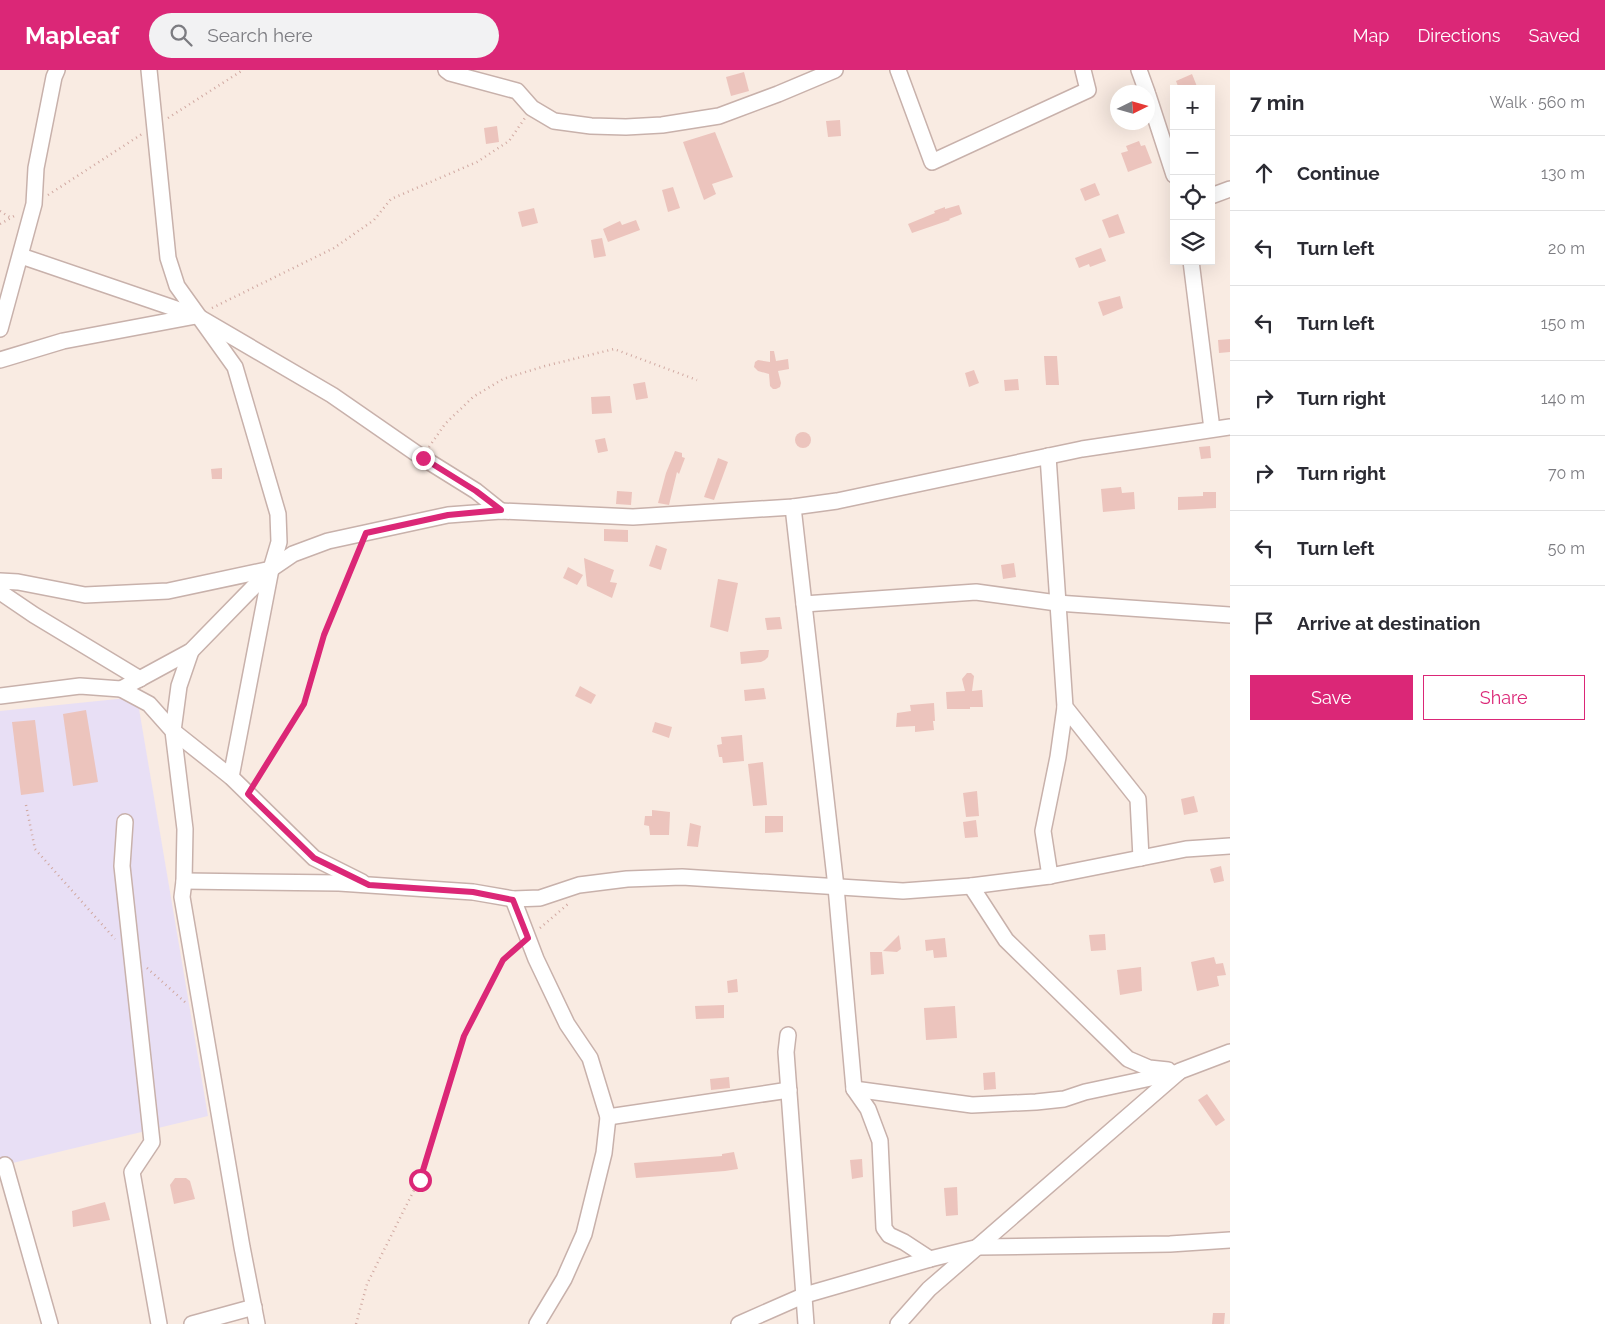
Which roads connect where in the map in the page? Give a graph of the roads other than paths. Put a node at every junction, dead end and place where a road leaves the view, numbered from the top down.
1 (57, 70) edge
2 (149, 70) edge
3 (446, 70) edge
4 (835, 70) edge
5 (898, 70) edge
6 (1082, 70) edge
7 (1139, 70) edge
8 (1144, 85) edge
9 (1155, 118) edge
10 (1170, 163) edge
11 (1230, 189) edge
12 (1215, 195) edge
13 (20, 256) junction
14 (1192, 265) edge
15 (197, 316) junction
16 (0, 329) edge
17 (0, 360) edge
18 (1230, 427) edge
19 (1212, 429) junction
20 (1048, 456) junction
21 (794, 507) junction
22 (501, 510) junction
23 (271, 570) junction
24 (0, 581) edge
25 (0, 592) edge
26 (1057, 603) junction
27 (804, 604) junction
28 (1230, 615) edge
29 (191, 651) junction
30 (140, 679) junction
31 (121, 689) junction
32 (0, 696) edge
33 (1065, 707) junction
34 (173, 731) junction
35 (231, 777) junction
36 (125, 822) dead end
37 (1230, 846) edge
38 (1141, 858) junction
39 (1050, 876) junction
40 (184, 881) junction
41 (369, 885) junction
42 (836, 886) junction
43 (971, 886) junction
44 (513, 900) junction
45 (788, 1035) dead end
46 (1230, 1052) edge
47 (1180, 1072) junction
48 (854, 1089) junction
49 (788, 1090) junction
50 (608, 1117) junction
51 (5, 1165) dead end
52 (1230, 1240) edge
53 (979, 1247) junction
54 (930, 1259) junction
55 (805, 1295) junction
56 (254, 1307) junction
57 (50, 1324) edge
58 (159, 1324) edge
59 (192, 1324) edge
60 (257, 1324) edge
61 (538, 1324) edge
62 (739, 1324) edge
63 (806, 1324) edge
64 (898, 1324) edge

1 - 13 street
2 - 15 street
3 - 4 street
5 - 6 street
7 - 8 street
9 - 10 street
11 - 12 street
13 - 15 street
13 - 16 street
14 - 19 street
15 - 17 street
15 - 22 street
15 - 23 street
18 - 19 street
19 - 20 street
20 - 21 street
20 - 26 street
21 - 22 street
21 - 27 street
22 - 23 street
23 - 24 street
23 - 29 street
23 - 35 street
25 - 30 street
26 - 27 street
26 - 28 street
26 - 33 street
27 - 42 street
29 - 30 street
29 - 34 street
30 - 31 street
31 - 32 street
31 - 34 street
33 - 38 street
33 - 39 street
34 - 35 street
34 - 40 street
35 - 41 street
36 - 58 street
37 - 38 street
38 - 39 street
39 - 43 street
40 - 41 street
40 - 56 street
41 - 44 street
42 - 43 street
42 - 44 street
42 - 48 street
43 - 47 street
44 - 50 street
45 - 49 street
46 - 47 street
47 - 48 street
47 - 53 street
48 - 54 street
49 - 50 street
49 - 55 street
50 - 61 street
51 - 57 street
52 - 53 street
53 - 54 street
53 - 64 street
54 - 55 street
55 - 62 street
55 - 63 street
56 - 59 street
56 - 60 street

